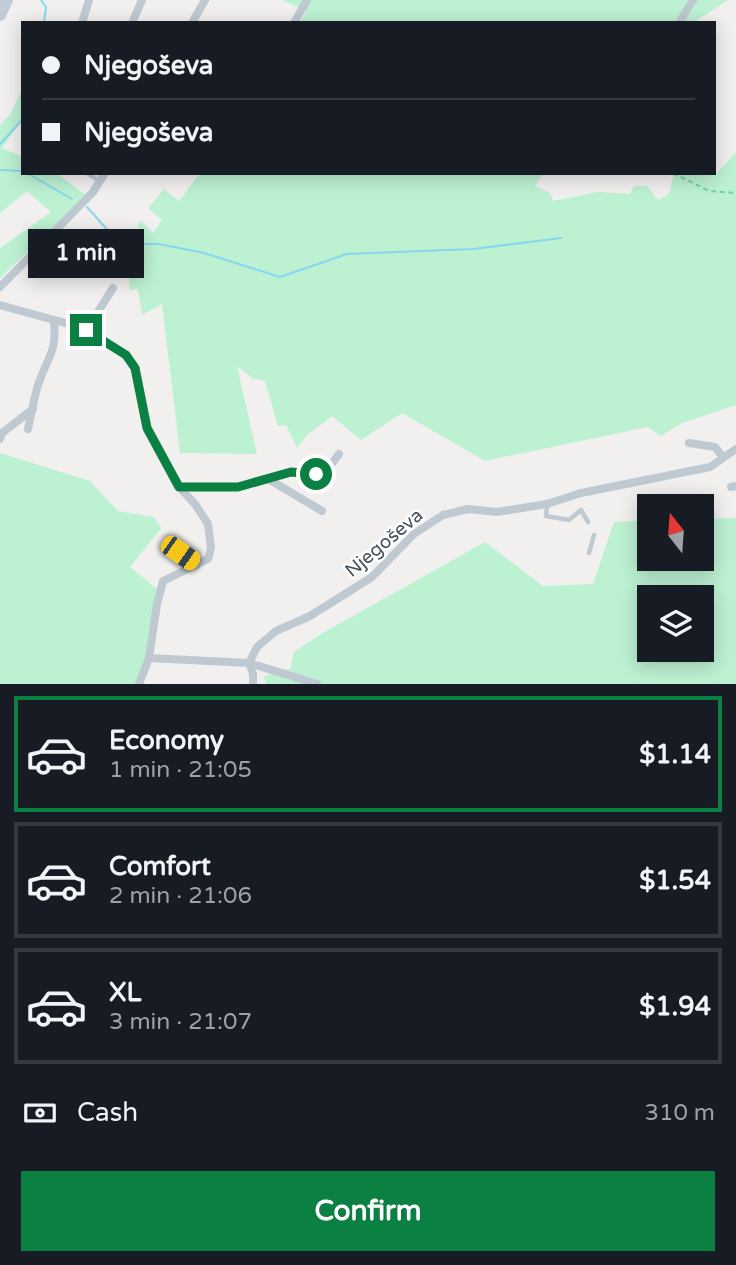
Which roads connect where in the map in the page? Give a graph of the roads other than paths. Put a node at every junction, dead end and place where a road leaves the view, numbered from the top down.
1 (7, 0) edge
2 (89, 0) edge
3 (142, 0) edge
4 (205, 0) edge
5 (307, 0) edge
6 (693, 0) edge
7 (0, 15) edge
8 (83, 21) edge
9 (133, 21) edge
10 (193, 21) edge
11 (296, 21) edge
12 (680, 21) edge
13 (103, 177) edge
14 (0, 287) edge
15 (113, 288) dead end
16 (0, 305) edge
17 (54, 322) junction
18 (86, 330) junction
19 (33, 409) junction
20 (28, 429) dead end
21 (0, 439) edge
22 (689, 443) dead end
23 (736, 449) edge
24 (339, 454) dead end
25 (722, 456) junction
26 (270, 480) junction
27 (179, 487) junction
28 (547, 504) junction
29 (322, 511) dead end
30 (588, 522) dead end
31 (594, 536) dead end
32 (173, 552) dead end
33 (589, 553) dead end
34 (197, 565) junction
35 (149, 658) junction
36 (249, 663) junction
37 (139, 684) edge
38 (253, 684) edge
39 (317, 684) edge

1 - 7 main road
2 - 8 street
3 - 9 street
4 - 10 street
5 - 11 street
6 - 12 street
13 - 14 street
15 - 18 street
16 - 17 street
17 - 18 street
17 - 19 street
18 - 27 street
19 - 20 street
19 - 21 street
22 - 25 street
23 - 25 street, Njegoševa
24 - 26 street
25 - 28 street, Njegoševa
26 - 27 street
26 - 29 street
27 - 34 street
28 - 30 lane
28 - 36 street, Njegoševa
31 - 33 lane
32 - 34 street
34 - 35 street
35 - 36 street
35 - 37 street
36 - 38 street
36 - 39 street

